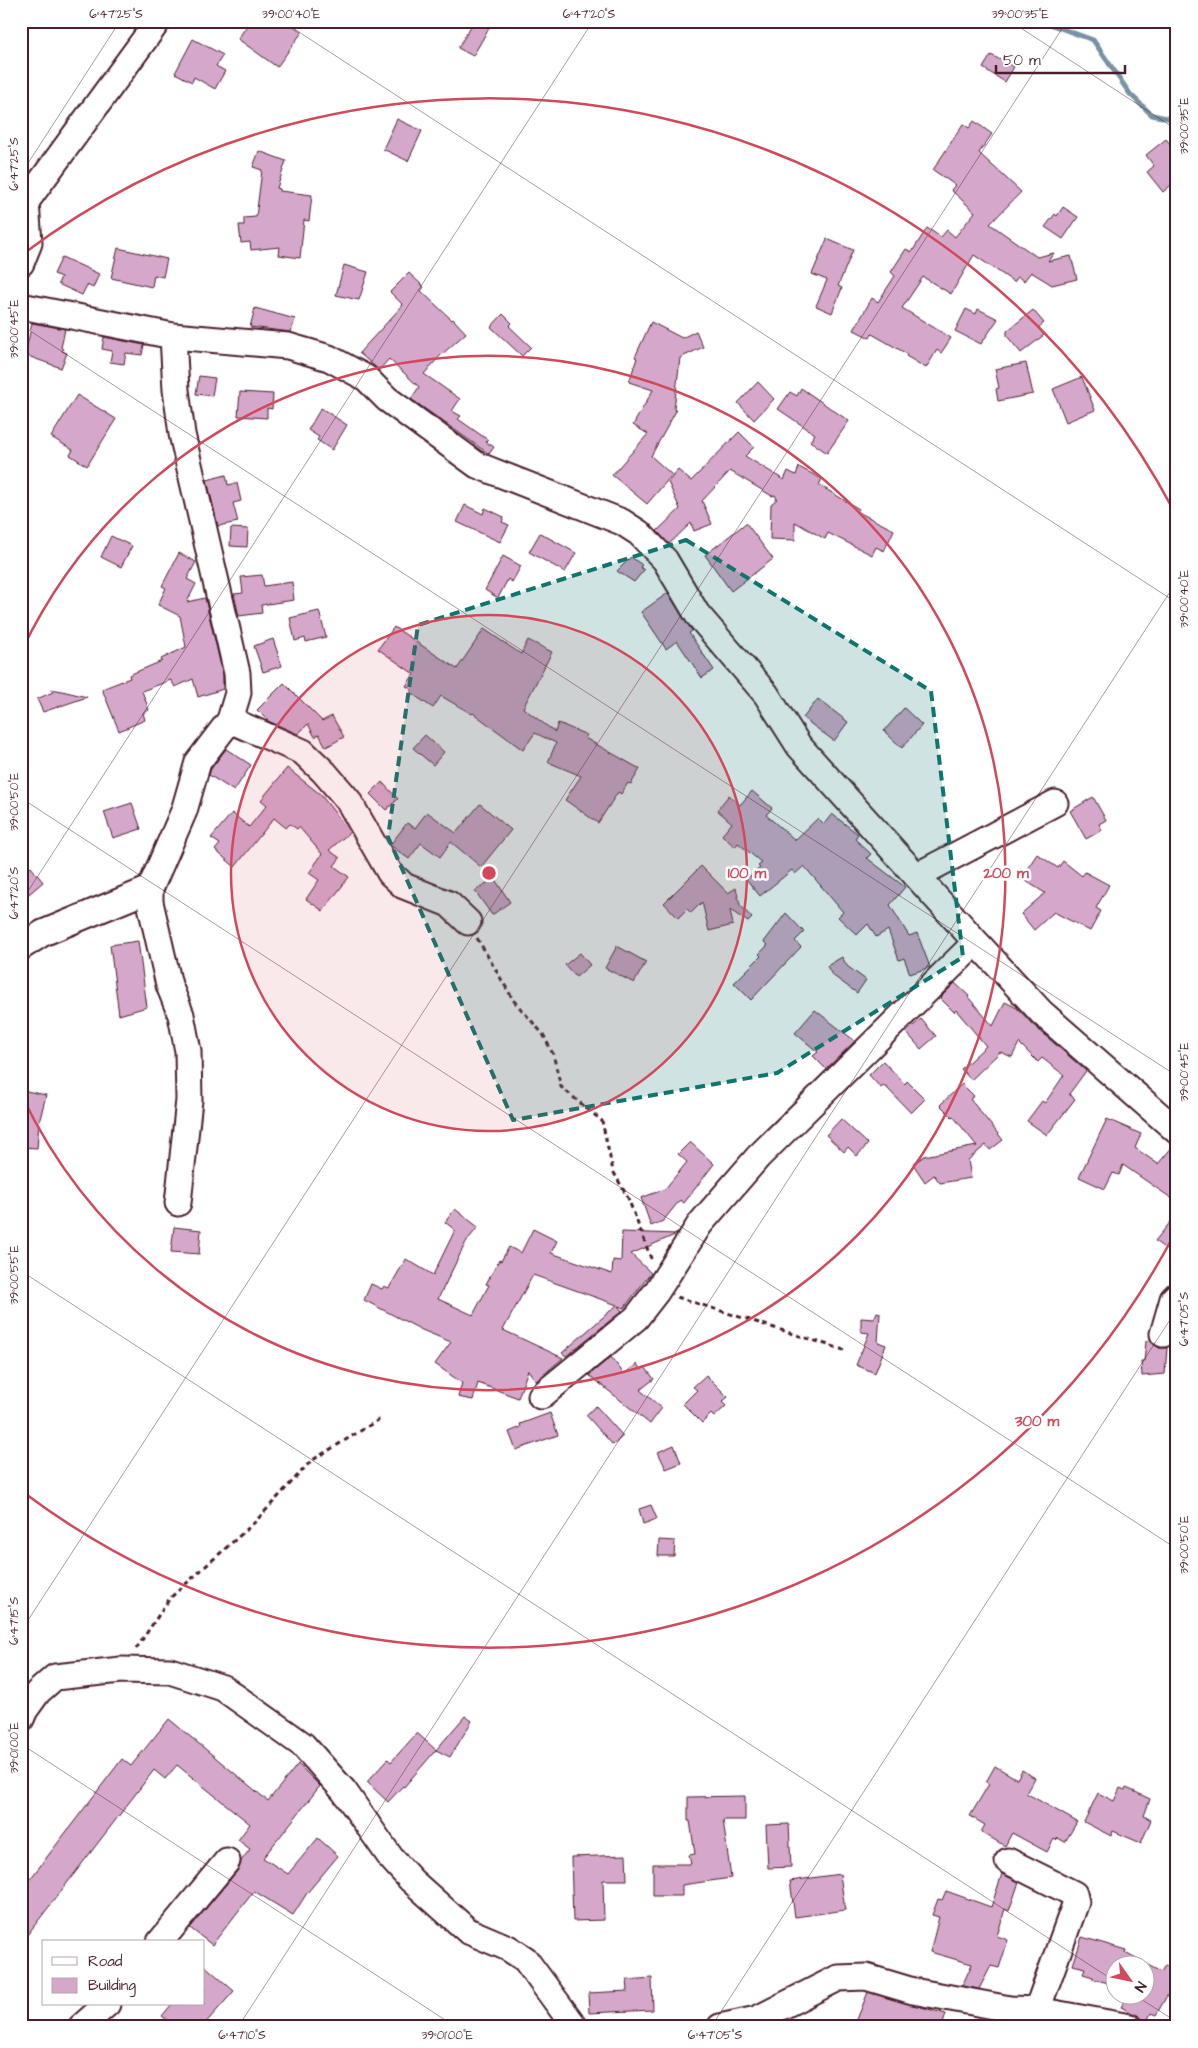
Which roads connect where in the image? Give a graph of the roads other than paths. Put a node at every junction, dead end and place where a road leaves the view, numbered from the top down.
1 (158, 21) edge
2 (21, 263) edge
3 (21, 306) edge
4 (173, 336) junction
5 (230, 720) junction
6 (1055, 803) dead end
7 (916, 876) junction
8 (150, 889) junction
9 (468, 922) road end
10 (976, 942) junction
11 (21, 947) edge
12 (1172, 1120) edge
13 (178, 1204) dead end
14 (1177, 1295) edge
15 (1163, 1334) dead end
16 (541, 1396) dead end
17 (21, 1719) edge
18 (228, 1861) dead end
19 (1008, 1861) dead end
20 (162, 1940) edge
21 (105, 2006) edge
22 (1036, 2010) junction
23 (81, 2027) edge
24 (574, 2027) edge
25 (720, 2027) edge
26 (1130, 2027) edge

1 - 2 street
3 - 4 street
4 - 5 street
4 - 7 street
5 - 8 street
5 - 9 street
6 - 7 street
7 - 10 street
8 - 11 street
8 - 13 street
10 - 12 street
10 - 16 street
14 - 15 street
17 - 24 street
18 - 20 street
19 - 22 street
21 - 23 street
22 - 25 street
22 - 26 street

